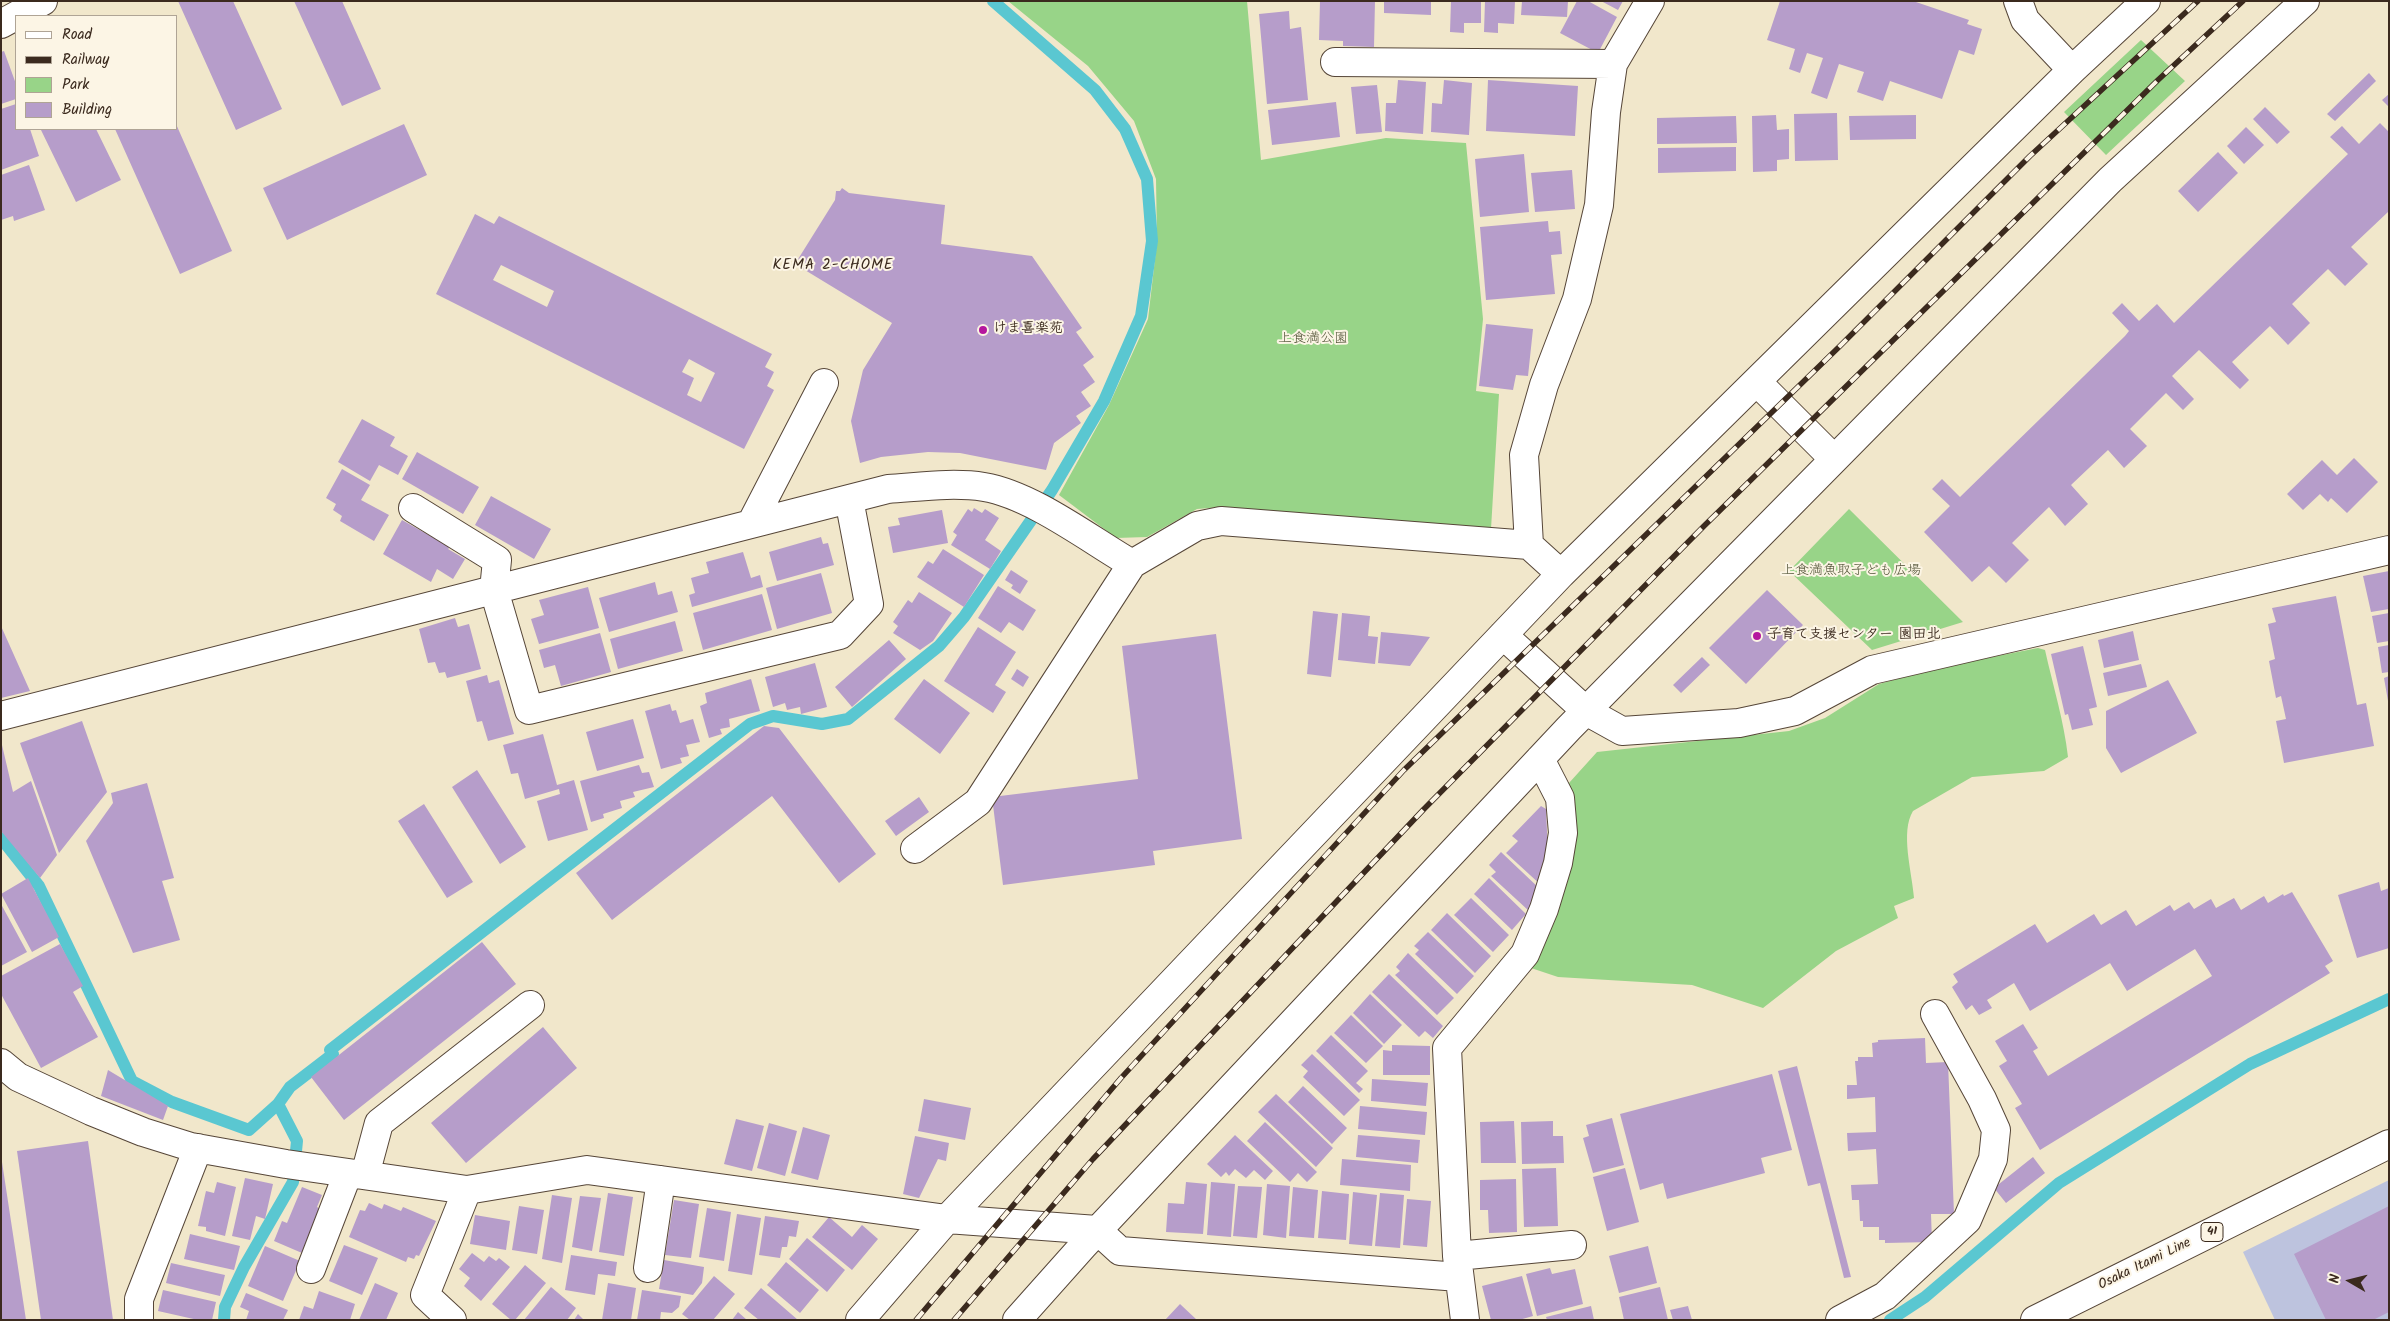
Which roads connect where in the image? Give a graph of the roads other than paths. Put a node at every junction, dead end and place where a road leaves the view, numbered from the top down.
1 (43, 1) edge
2 (1650, 1) edge
3 (2018, 1) edge
4 (2146, 1) edge
5 (2305, 1) edge
6 (17, 15) edge
7 (15, 16) edge
8 (1, 24) edge
9 (1336, 62) dead end
10 (1613, 64) junction
11 (2072, 70) junction
12 (1757, 382) junction
13 (824, 383) dead end
14 (1834, 459) junction
15 (849, 499) junction
16 (413, 508) dead end
17 (750, 524) junction
18 (1529, 545) junction
19 (2389, 550) edge
20 (1132, 564) junction
21 (1561, 574) junction
22 (494, 590) junction
23 (1503, 635) junction
24 (1586, 712) junction
25 (1, 716) edge
26 (1540, 759) junction
27 (915, 849) dead end
28 (530, 1005) dead end
29 (1935, 1014) dead end
30 (1, 1063) edge
31 (2389, 1144) edge
32 (198, 1148) junction
33 (356, 1174) junction
34 (661, 1180) junction
35 (467, 1190) junction
36 (948, 1219) junction
37 (1097, 1230) junction
38 (1572, 1245) dead end
39 (1458, 1266) junction
40 (648, 1268) dead end
41 (311, 1269) dead end
42 (139, 1320) edge
43 (452, 1320) edge
44 (860, 1320) edge
45 (1017, 1320) edge
46 (1465, 1320) edge
47 (1840, 1320) edge
48 (2035, 1320) edge

1 - 6 street
2 - 10 street
3 - 11 street
4 - 11 street
5 - 14 street
7 - 8 street
9 - 10 street
10 - 18 street
11 - 12 street
12 - 14 street
12 - 21 street
13 - 17 street
14 - 24 street
15 - 17 street
15 - 20 street
15 - 22 street
16 - 22 street
17 - 22 street
18 - 20 street
18 - 21 street
19 - 24 street
20 - 27 street
21 - 23 street
22 - 25 street
23 - 24 street
23 - 36 street
24 - 26 street
26 - 37 street
26 - 39 street
28 - 33 street
29 - 47 street
30 - 32 street
31 - 48 street, Osaka Itami Line / 41
32 - 33 street
32 - 42 street
33 - 35 street
33 - 41 street
34 - 35 street
34 - 36 street
34 - 40 street
35 - 43 street
36 - 37 street
36 - 44 street
37 - 39 street
37 - 45 street
38 - 39 street
39 - 46 street

